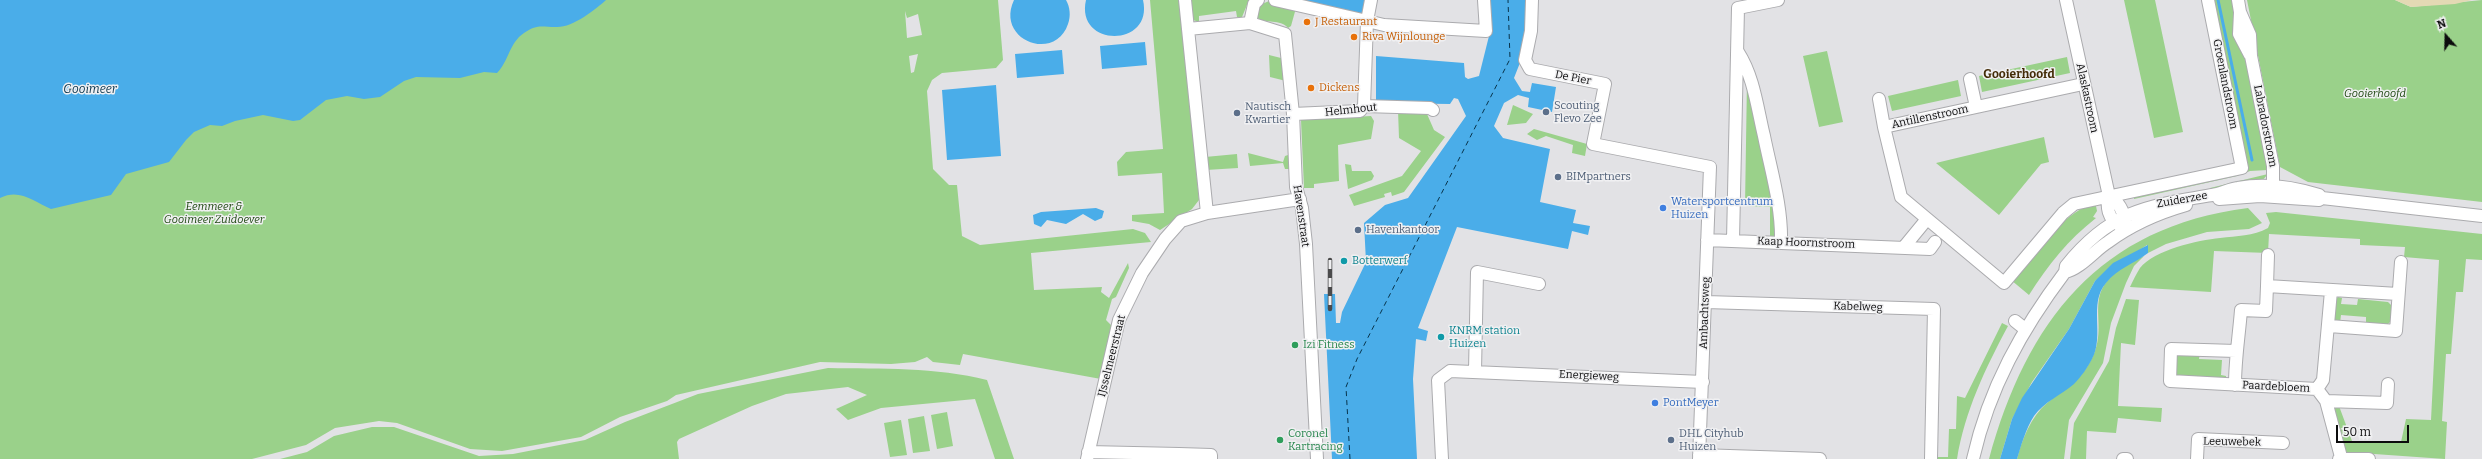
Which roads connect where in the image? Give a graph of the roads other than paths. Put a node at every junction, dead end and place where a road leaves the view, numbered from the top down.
1 (1186, 0) edge
2 (1258, 0) edge
3 (1275, 0) edge
4 (1371, 0) edge
5 (1484, 0) edge
6 (1532, 0) edge
7 (1778, 0) edge
8 (2066, 0) edge
9 (2208, 0) edge
10 (2238, 0) edge
11 (1367, 21) junction
12 (1250, 24) junction
13 (1188, 30) junction
14 (1738, 52) junction
15 (1970, 79) dead end
16 (2083, 84) junction
17 (1879, 99) dead end
18 (1364, 106) junction
19 (1976, 107) junction
20 (1433, 110) dead end
21 (1293, 114) junction
22 (1884, 127) junction
23 (1710, 167) joint
24 (2242, 168) joint
25 (2273, 192) junction
26 (2109, 196) junction
27 (1300, 199) junction
28 (1207, 213) junction
29 (2125, 216) junction
30 (2482, 216) edge
31 (1927, 219) junction
32 (2114, 222) junction
33 (2126, 230) junction
34 (1707, 240) junction
35 (1733, 240) junction
36 (1781, 242) junction
37 (1935, 242) dead end
38 (1904, 247) junction
39 (2268, 255) dead end
40 (2402, 262) dead end
41 (2066, 272) junction
42 (2004, 283) joint
43 (1539, 284) dead end
44 (2267, 286) junction
45 (2331, 291) junction
46 (2398, 294) junction
47 (1706, 302) junction
48 (2015, 321) dead end
49 (2329, 326) junction
50 (2025, 329) junction
51 (2236, 351) junction
52 (1475, 371) junction
53 (1702, 382) junction
54 (2388, 384) dead end
55 (2235, 385) junction
56 (2317, 389) junction
57 (2326, 401) junction
58 (2283, 443) dead end
59 (1087, 455) edge
60 (1179, 457) edge
61 (1699, 457) edge
62 (1772, 458) edge
63 (2340, 458) edge
64 (1211, 459) edge
65 (1317, 459) edge
66 (1442, 459) edge
67 (1820, 459) edge
68 (1931, 459) edge
69 (1973, 459) edge
70 (2123, 459) edge
71 (2127, 459) edge
72 (2197, 459) edge
73 (2369, 459) edge

1 - 13 street
2 - 12 street
3 - 11 street
4 - 11 street
5 - 11 street
6 - 23 street, De Pier
7 - 14 street
8 - 16 street, Alaskastroom
9 - 24 street, Groenlandstroom
10 - 25 street, Labradorstroom
11 - 18 street
12 - 13 street
12 - 21 street, Havenstraat
13 - 28 street
14 - 35 street
14 - 36 street
15 - 19 street
16 - 19 street, Antillenstroom
16 - 26 street, Alaskastroom
17 - 22 street
18 - 20 street, Helmhout
18 - 21 street, Helmhout
19 - 22 street, Antillenstroom
21 - 27 street, Havenstraat
22 - 31 street, Antillenstroom
23 - 34 street, Ambachtsweg
24 - 26 street, Zuiderzee
25 - 29 street, Zuiderzee
25 - 30 street, Zuiderzee
25 - 33 street, Zuiderzee
26 - 29 street
26 - 32 street, Alaskastroom
26 - 42 street, Zuiderzee
27 - 28 street, IJsselmeerstraat
27 - 65 street, Havenstraat
28 - 59 street, IJsselmeerstraat
29 - 32 street, Zuiderzee
29 - 33 street
31 - 38 street
31 - 42 street, Antillenstroom
32 - 33 street
32 - 41 street, Zuiderzee
33 - 41 street, Zuiderzee
34 - 35 street, Kaap Hoornstroom
34 - 47 street, Ambachtsweg
35 - 36 street, Kaap Hoornstroom
36 - 38 street, Kaap Hoornstroom
37 - 38 street, Kaap Hoornstroom
39 - 44 street
40 - 46 street
41 - 50 street, Zuiderzee
43 - 52 street
44 - 45 street
44 - 51 street, Paardebloem
45 - 46 street
45 - 49 street
46 - 49 street
47 - 53 street, Ambachtsweg
47 - 68 street, Kabelweg
48 - 50 street
49 - 56 street
50 - 69 street, Zuiderzee
51 - 55 street, Paardebloem
51 - 55 street, Paardebloem
52 - 53 street, Energieweg
52 - 66 street, Energieweg
53 - 61 street, Ambachtsweg
54 - 57 street
55 - 56 street, Paardebloem
56 - 57 street
57 - 63 street
58 - 72 street, Leeuwebek
59 - 60 street
60 - 64 street
61 - 62 street
62 - 67 street
63 - 73 street
70 - 71 street

